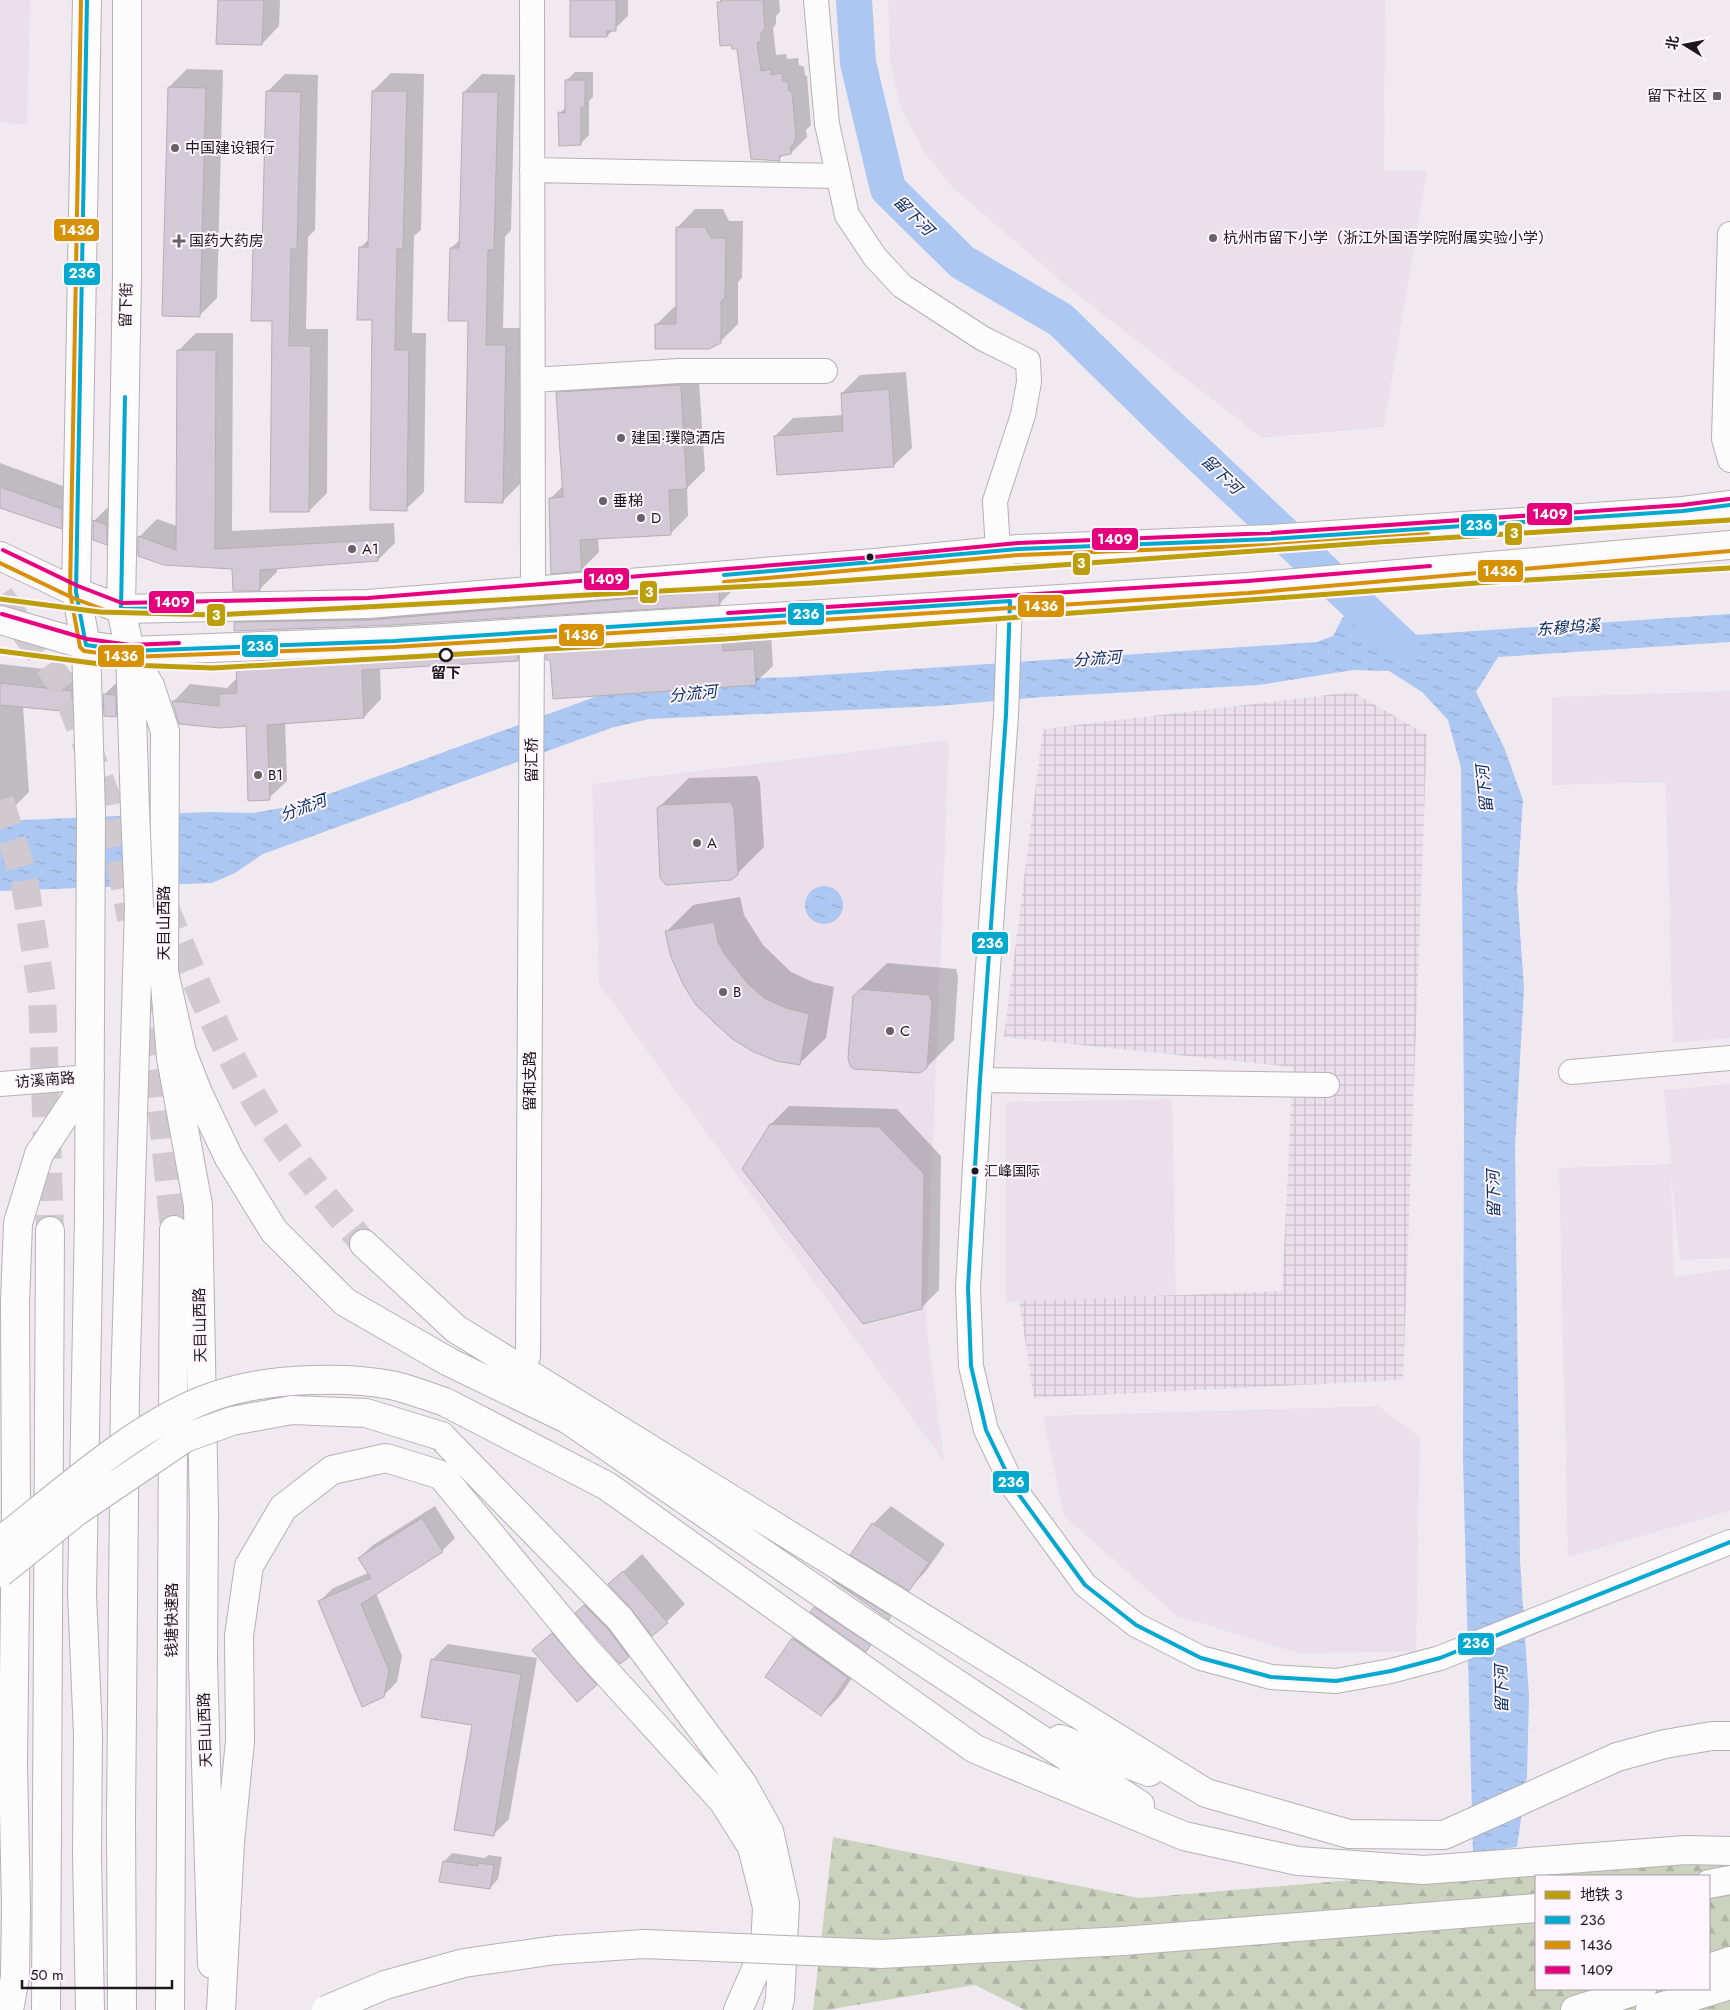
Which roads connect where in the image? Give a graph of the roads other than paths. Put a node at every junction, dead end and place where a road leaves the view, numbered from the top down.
1 (87, 0) edge
2 (127, 0) edge
3 (532, 0) edge
4 (816, 0) edge
5 (532, 170) junction
6 (838, 176) junction
7 (1730, 234) edge
8 (825, 371) dead end
9 (533, 380) junction
10 (1730, 460) edge
11 (1730, 504) edge
12 (1730, 545) edge
13 (998, 551) junction
14 (0, 556) edge
15 (533, 591) junction
16 (76, 592) junction
17 (1010, 601) junction
18 (121, 609) junction
19 (0, 620) edge
20 (532, 631) junction
21 (86, 645) junction
22 (130, 651) junction
23 (532, 806) joint
24 (152, 905) junction
25 (164, 972) junction
26 (1730, 1058) edge
27 (1571, 1072) dead end
28 (90, 1077) junction
29 (980, 1080) junction
30 (0, 1084) edge
31 (1327, 1085) dead end
32 (174, 1230) tunnel mouth
33 (50, 1231) tunnel mouth
34 (364, 1244) tunnel mouth
35 (528, 1356) dead end
36 (0, 1541) edge
37 (1730, 1542) edge
38 (0, 1573) edge
39 (1018, 1723) junction
40 (88, 1735) junction
41 (1730, 1736) edge
42 (47, 1793) junction
43 (1206, 1793) junction
44 (1187, 1837) junction
45 (1730, 1851) edge
46 (1730, 1880) edge
47 (1710, 1884) edge
48 (1535, 1908) edge
49 (122, 1947) junction
50 (1730, 1961) edge
51 (1710, 1968) edge
52 (1730, 1985) edge
53 (1639, 1990) edge
54 (1730, 1994) edge
55 (8, 2010) edge
56 (18, 2010) edge
57 (46, 2010) edge
58 (72, 2010) edge
59 (90, 2010) edge
60 (122, 2010) edge
61 (128, 2010) edge
62 (170, 2010) edge
63 (212, 2010) edge
64 (221, 2010) edge
65 (326, 2010) edge
66 (738, 2010) edge
67 (777, 2010) edge
68 (1575, 2010) edge
69 (1650, 2010) edge
70 (1690, 2010) edge

1 - 16 main road
2 - 18 main road, 留下街
3 - 5 street
4 - 6 street
5 - 6 street
5 - 9 street
6 - 13 street
7 - 10 street
8 - 9 street
9 - 15 street
11 - 13 main road
12 - 17 main road
13 - 15 main road
14 - 16 main road
15 - 18 main road
16 - 18 main road
16 - 21 main road
17 - 20 main road
17 - 29 street
18 - 22 main road, 天目山西路
19 - 21 main road
20 - 22 main road
20 - 23 street, 留汇桥
21 - 22 main road
21 - 28 main road
22 - 24 main road, 天目山西路, bridge
22 - 24 main road, 天目山西路
23 - 35 street, 留和支路
24 - 25 main road, 天目山西路
24 - 49 main road, 天目山西路
25 - 39 main road
25 - 63 main road, 天目山西路
26 - 27 street
28 - 30 street, 访溪南路
28 - 40 main road
28 - 55 main road
29 - 31 street
29 - 37 street
32 - 62 main road, 钱塘快速路
33 - 42 main road
34 - 43 main road
36 - 44 main road, bridge
38 - 67 main road, bridge
39 - 43 main road
39 - 44 main road
40 - 58 main road
40 - 59 main road
41 - 43 main road
42 - 56 main road
42 - 57 main road
44 - 45 main road
46 - 47 main road
48 - 65 main road, bridge
49 - 60 main road, 天目山西路
49 - 61 main road, 天目山西路
50 - 51 main road
52 - 69 main road
53 - 68 main road
54 - 70 main road
64 - 66 main road

